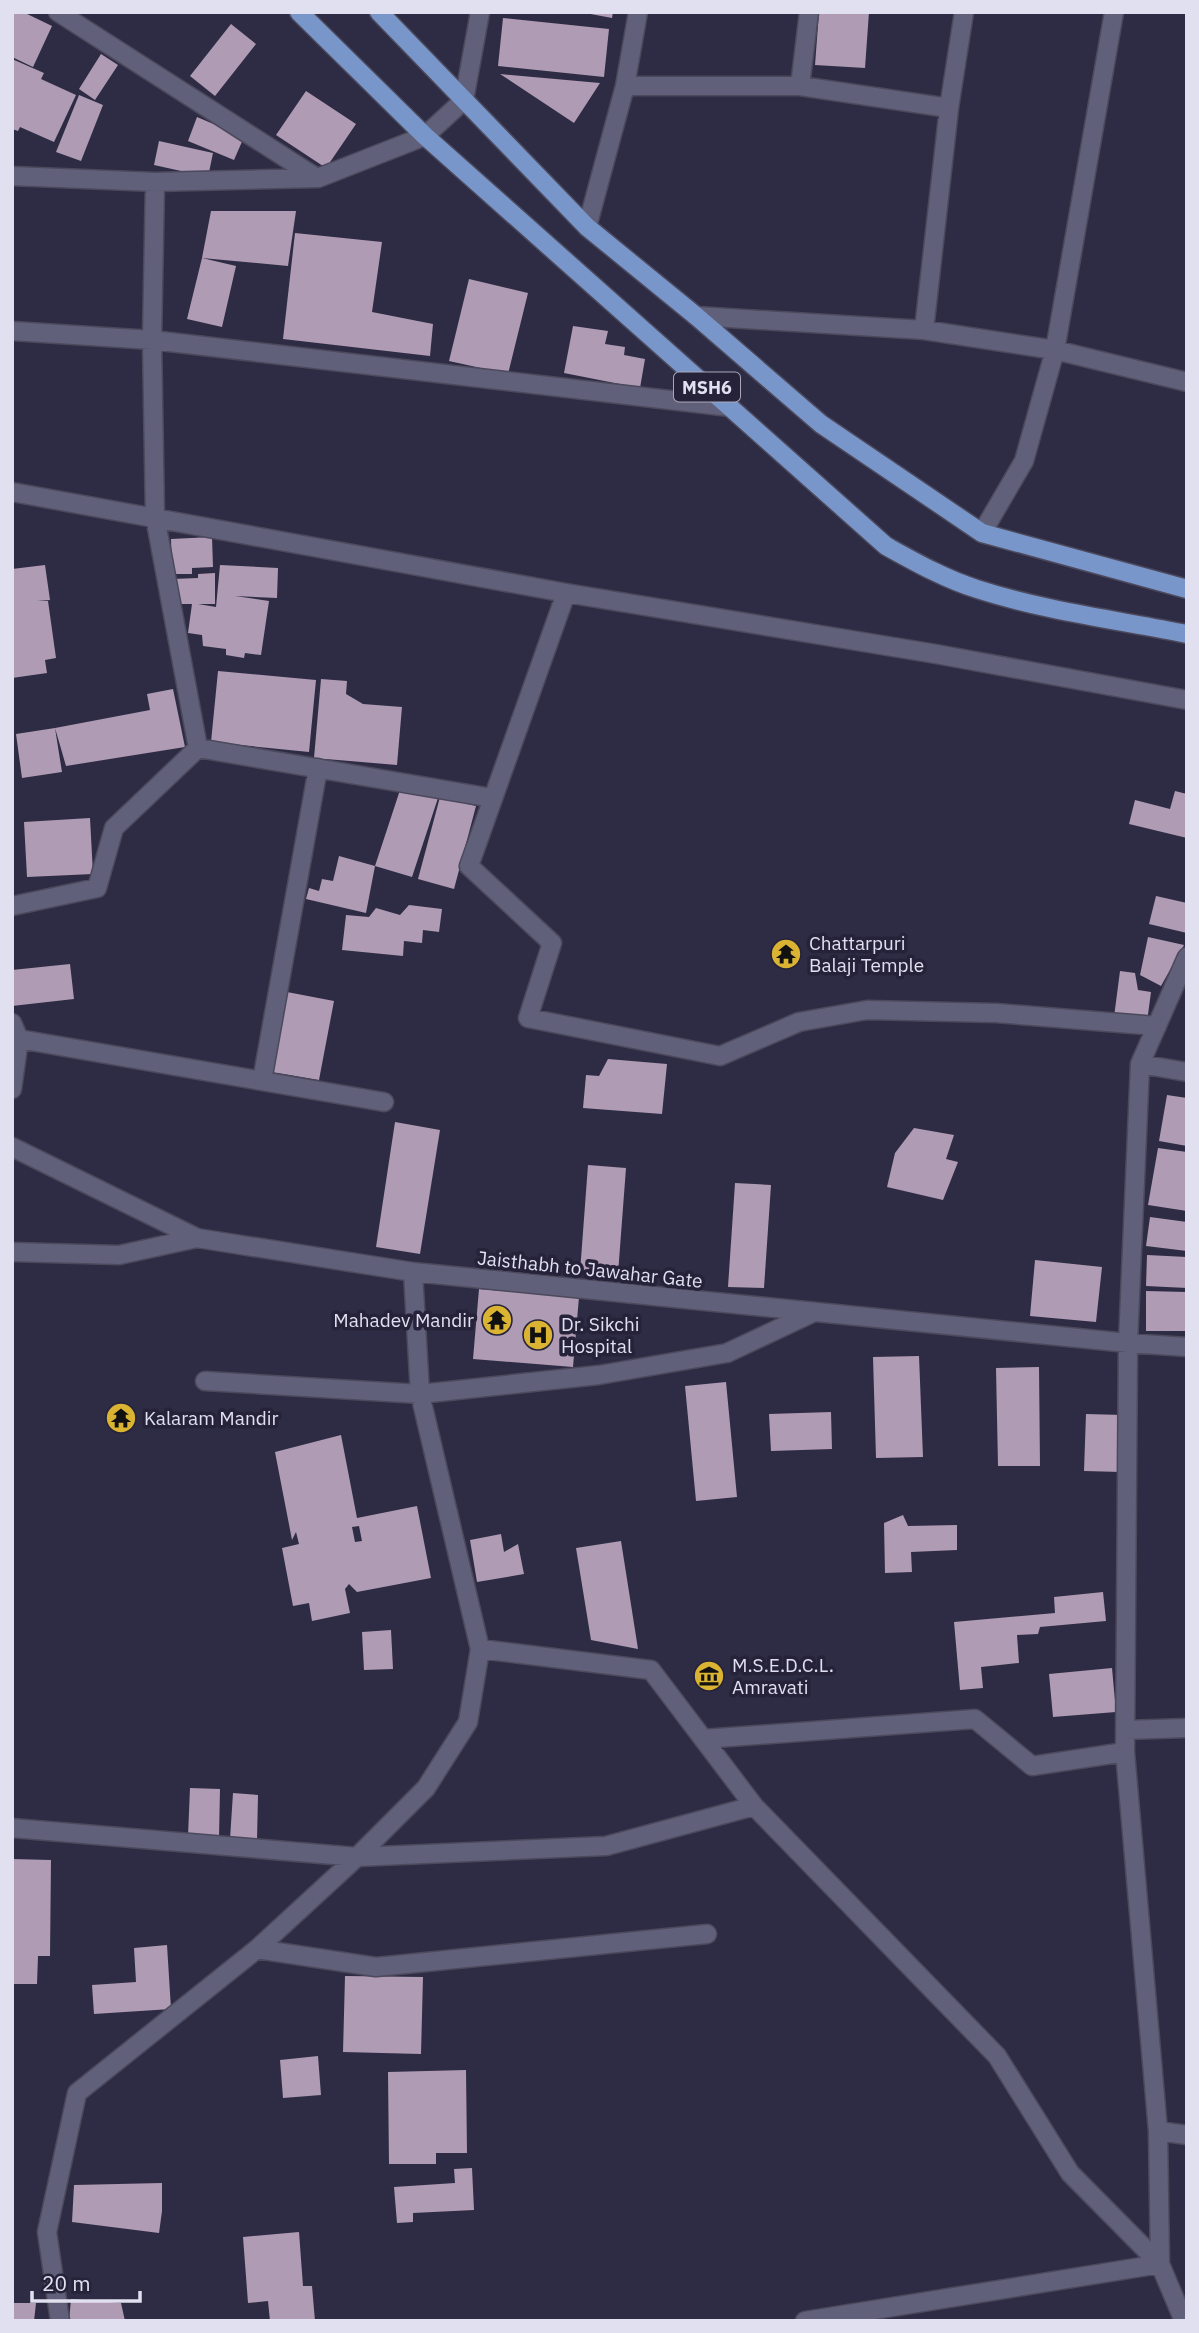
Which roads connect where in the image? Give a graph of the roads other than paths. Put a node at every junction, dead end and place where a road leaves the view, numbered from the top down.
1 (58, 12) edge
2 (299, 12) edge
3 (379, 12) edge
4 (480, 12) edge
5 (638, 12) edge
6 (809, 12) edge
7 (964, 12) edge
8 (1114, 12) edge
9 (625, 86) junction
10 (800, 86) junction
11 (464, 100) junction
12 (949, 108) junction
13 (425, 136) junction
14 (12, 176) edge
15 (318, 178) junction
16 (155, 182) junction
17 (587, 227) junction
18 (696, 316) junction
19 (924, 330) junction
20 (12, 331) edge
21 (152, 340) junction
22 (1055, 350) junction
23 (1187, 382) edge
24 (730, 407) junction
25 (12, 492) edge
26 (155, 517) junction
27 (982, 533) junction
28 (1187, 589) edge
29 (566, 593) junction
30 (1187, 634) edge
31 (1187, 700) edge
32 (198, 748) junction
33 (318, 768) junction
34 (492, 798) junction
35 (12, 906) edge
36 (1187, 957) edge
37 (1157, 1026) junction
38 (16, 1031) edge
39 (1140, 1064) junction
40 (1187, 1072) edge
41 (262, 1081) junction
42 (12, 1089) edge
43 (384, 1102) dead end
44 (12, 1147) edge
45 (197, 1238) junction
46 (12, 1252) edge
47 (413, 1272) junction
48 (814, 1312) junction
49 (1128, 1343) junction
50 (1187, 1347) edge
51 (205, 1381) dead end
52 (420, 1394) junction
53 (480, 1649) junction
54 (1187, 1728) edge
55 (1125, 1730) junction
56 (703, 1739) junction
57 (1125, 1752) junction
58 (754, 1806) junction
59 (12, 1828) edge
60 (357, 1857) junction
61 (707, 1934) dead end
62 (257, 1949) junction
63 (1158, 2131) junction
64 (1187, 2135) edge
65 (1160, 2264) junction
66 (60, 2321) edge
67 (805, 2321) edge
68 (1184, 2321) edge

1 - 15 street
2 - 13 main road, MSH6
3 - 11 main road, MSH6
4 - 11 street
5 - 9 street
6 - 10 street
7 - 12 street
8 - 22 street
9 - 10 street
9 - 17 street
10 - 12 street
11 - 13 street
11 - 17 main road, MSH6
12 - 19 street
13 - 15 street
13 - 24 main road, MSH6
14 - 16 street
15 - 16 street
16 - 21 street
17 - 18 main road, MSH6
18 - 19 street
18 - 27 main road, MSH6
19 - 22 street
20 - 21 street
21 - 24 street
21 - 26 street
22 - 23 street
22 - 27 street
24 - 30 main road, MSH6
25 - 26 street
26 - 29 street
26 - 32 street
27 - 28 main road, MSH6
29 - 31 street
29 - 34 street
32 - 33 street
32 - 35 street
33 - 34 street
33 - 41 street
34 - 37 street
36 - 37 street
37 - 39 street
38 - 41 street
38 - 42 street
39 - 40 street
39 - 49 street
41 - 43 street
44 - 45 street, Jaisthabh to Jawahar Gate
45 - 46 street
45 - 47 street, Jaisthabh to Jawahar Gate
47 - 48 street, Jaisthabh to Jawahar Gate
47 - 52 street
48 - 49 street, Jaisthabh to Jawahar Gate
48 - 52 street
49 - 50 street, Jaisthabh to Jawahar Gate
49 - 55 street
51 - 52 street
52 - 53 street
53 - 56 street
53 - 60 street
54 - 55 street
55 - 57 street
56 - 57 street
56 - 58 street
57 - 63 street
58 - 60 street
58 - 65 street
59 - 60 street
60 - 62 street
61 - 62 street
62 - 66 street
63 - 64 street
63 - 65 street
65 - 67 street
65 - 68 street

